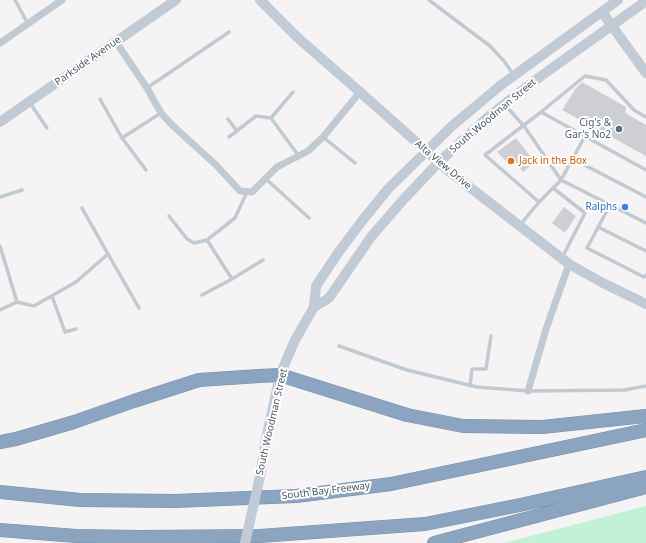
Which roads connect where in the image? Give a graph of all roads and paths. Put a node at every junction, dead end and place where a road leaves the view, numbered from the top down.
1 (15, 0) edge
2 (62, 0) edge
3 (176, 0) edge
4 (260, 0) edge
5 (429, 0) edge
6 (618, 0) edge
7 (646, 1) edge
8 (602, 12) junction
9 (28, 24) junction
10 (612, 26) junction
11 (229, 32) dead end
12 (116, 42) junction
13 (0, 43) edge
14 (646, 73) edge
15 (514, 75) junction
16 (146, 88) junction
17 (293, 92) dead end
18 (360, 92) junction
19 (100, 99) dead end
20 (30, 102) junction
21 (504, 104) junction
22 (541, 112) junction
23 (161, 113) junction
24 (646, 117) edge
25 (271, 118) junction
26 (228, 119) dead end
27 (0, 122) edge
28 (524, 126) junction
29 (47, 128) dead end
30 (237, 131) junction
31 (585, 136) junction
32 (229, 137) dead end
33 (323, 137) junction
34 (122, 138) junction
35 (426, 151) junction
36 (298, 155) junction
37 (573, 159) junction
38 (439, 162) junction
39 (355, 163) dead end
40 (146, 170) dead end
41 (646, 170) edge
42 (266, 179) junction
43 (561, 180) junction
44 (553, 188) junction
45 (22, 190) dead end
46 (247, 192) junction
47 (0, 197) edge
48 (646, 197) edge
49 (539, 202) junction
50 (610, 205) junction
51 (82, 208) dead end
52 (169, 216) dead end
53 (309, 218) dead end
54 (646, 223) edge
55 (519, 226) junction
56 (598, 227) junction
57 (207, 240) junction
58 (0, 246) edge
59 (646, 251) edge
60 (108, 254) junction
61 (263, 260) dead end
62 (565, 261) junction
63 (646, 275) edge
64 (232, 279) junction
65 (202, 295) dead end
66 (52, 296) junction
67 (17, 302) junction
68 (646, 304) edge
69 (314, 307) junction
70 (139, 308) dead end
71 (0, 310) edge
72 (76, 329) dead end
73 (491, 336) dead end
74 (339, 346) dead end
75 (280, 375) junction
76 (470, 386) junction
77 (646, 386) edge
78 (528, 390) junction
79 (646, 416) edge
80 (646, 430) edge
81 (0, 442) edge
82 (646, 477) edge
83 (646, 487) edge
84 (0, 492) edge
85 (0, 530) edge
86 (245, 543) edge
87 (434, 543) edge

1 - 9 lane
2 - 9 street
3 - 12 main road, Parkside Avenue
4 - 18 main road, Alta View Drive
5 - 15 lane
6 - 8 main road, South Woodman Street
7 - 10 main road, South Woodman Street
8 - 10 main road
8 - 15 main road, South Woodman Street
9 - 13 street
10 - 14 main road
10 - 21 main road, South Woodman Street
11 - 16 lane
12 - 16 street
12 - 20 main road, Parkside Avenue
15 - 35 main road, South Woodman Street
16 - 23 street
17 - 25 lane
18 - 33 street
18 - 35 main road, Alta View Drive
19 - 34 lane
20 - 27 main road, Parkside Avenue
20 - 29 lane
21 - 28 lane
21 - 38 main road, South Woodman Street
22 - 24 lane
22 - 28 lane
22 - 31 lane
23 - 34 lane
23 - 46 street
25 - 30 lane
25 - 36 lane
26 - 30 lane
28 - 43 lane
28 - 49 lane
30 - 32 lane
31 - 37 lane
31 - 41 lane
33 - 36 street
33 - 39 lane
34 - 40 lane
35 - 38 main road, Alta View Drive
35 - 69 main road, South Woodman Street
36 - 42 street
37 - 43 lane
37 - 48 lane
38 - 55 main road, Alta View Drive
38 - 69 main road, South Woodman Street
42 - 46 street
42 - 53 lane
43 - 44 lane
43 - 50 lane
44 - 49 lane
44 - 62 lane
45 - 47 lane
46 - 57 lane
49 - 55 lane
50 - 54 lane
50 - 56 lane
51 - 60 lane
52 - 57 lane
55 - 62 main road, Alta View Drive
56 - 59 lane
56 - 63 lane
57 - 64 lane
58 - 67 lane
60 - 66 lane
60 - 70 lane
61 - 64 lane
62 - 68 main road, Alta View Drive
62 - 78 street
64 - 65 lane
66 - 67 lane
66 - 72 lane
67 - 71 lane
69 - 75 main road, South Woodman Street
73 - 76 lane
74 - 76 lane
75 - 79 highway
75 - 81 highway
75 - 86 main road, South Woodman Street, bridge
76 - 78 lane
77 - 78 lane
80 - 84 highway, South Bay Freeway
82 - 85 highway
83 - 87 highway

